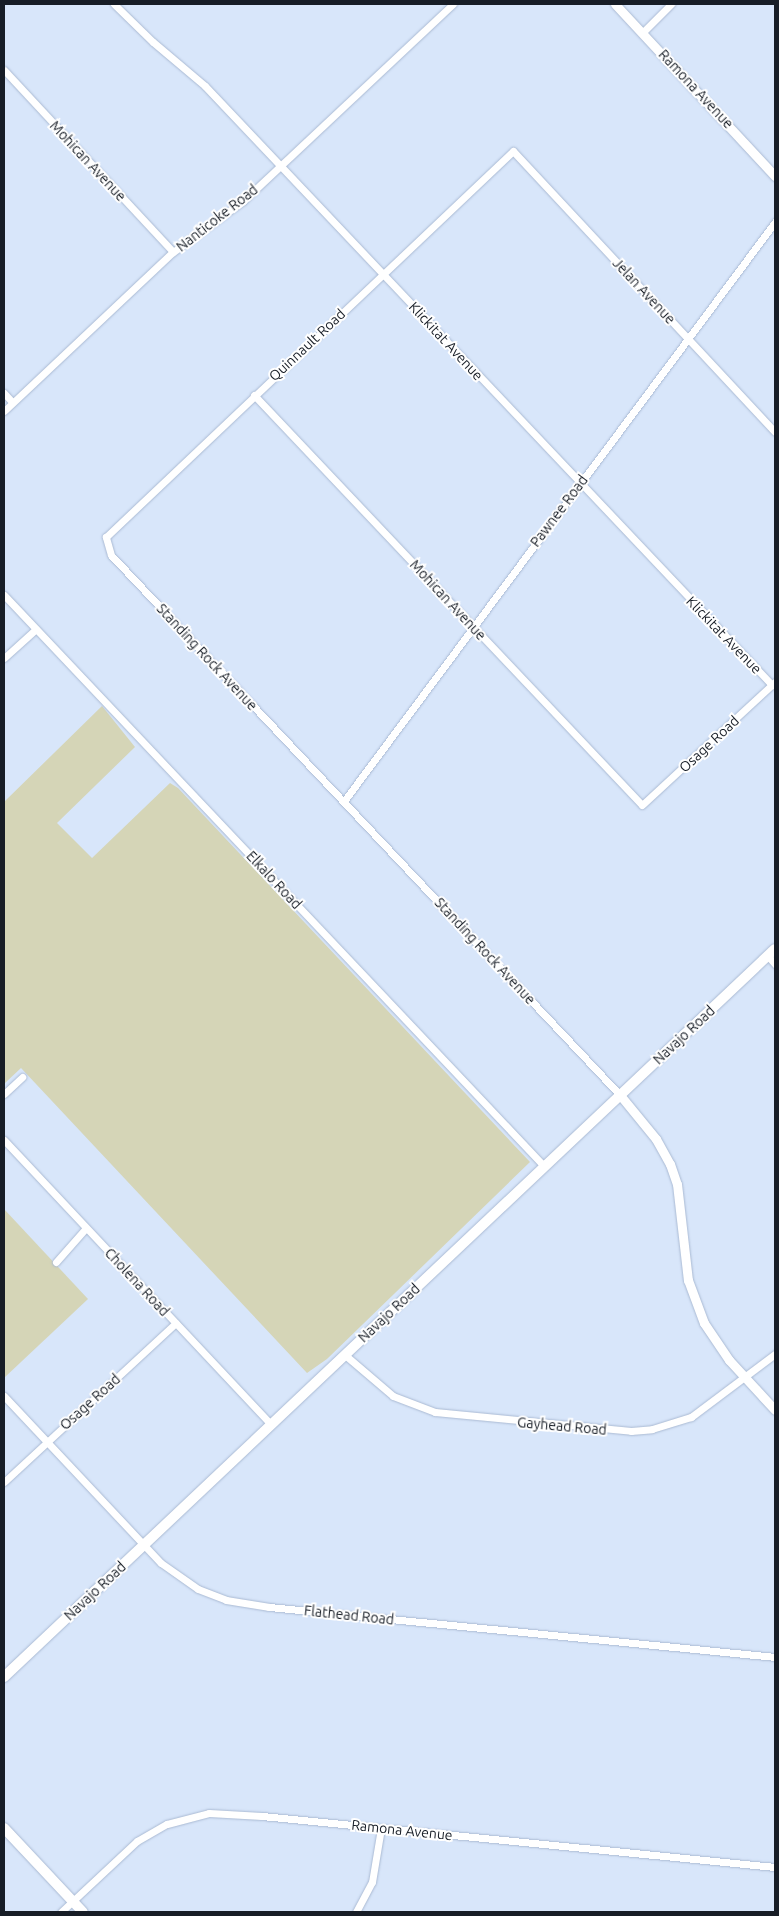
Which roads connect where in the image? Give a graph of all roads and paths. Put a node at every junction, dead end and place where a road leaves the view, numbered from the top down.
1 (114, 4) edge
2 (452, 4) edge
3 (616, 4) edge
4 (671, 4) edge
5 (643, 32) junction
6 (4, 70) edge
7 (513, 151) joint
8 (281, 166) junction
9 (775, 176) edge
10 (775, 222) edge
11 (173, 252) junction
12 (383, 274) junction
13 (687, 338) junction
14 (4, 394) edge
15 (254, 395) junction
16 (12, 402) junction
17 (4, 411) edge
18 (775, 432) edge
19 (580, 484) junction
20 (105, 542) joint
21 (4, 595) edge
22 (474, 627) junction
23 (36, 629) junction
24 (4, 658) edge
25 (773, 683) edge
26 (344, 801) junction
27 (642, 804) joint
28 (772, 952) edge
29 (775, 964) edge
30 (22, 1077) dead end
31 (4, 1094) edge
32 (620, 1095) junction
33 (4, 1140) edge
34 (544, 1166) junction
35 (86, 1228) junction
36 (56, 1262) dead end
37 (176, 1323) junction
38 (775, 1354) edge
39 (344, 1355) junction
40 (744, 1378) junction
41 (4, 1396) edge
42 (775, 1410) edge
43 (270, 1424) junction
44 (46, 1442) junction
45 (4, 1482) edge
46 (143, 1545) junction
47 (775, 1657) edge
48 (4, 1677) edge
49 (4, 1828) edge
50 (381, 1828) junction
51 (775, 1867) edge
52 (73, 1901) junction
53 (61, 1912) edge
54 (83, 1912) edge
55 (356, 1912) edge

1 - 8 street, Klickitat Avenue
2 - 8 street, Nanticoke Road
3 - 5 street, Ramona Avenue
4 - 5 street
5 - 9 street, Ramona Avenue
6 - 11 street, Mohican Avenue
7 - 12 street, Quinnault Road
7 - 13 street, Jelan Avenue
8 - 11 street, Nanticoke Road
8 - 12 street, Klickitat Avenue
10 - 13 street, Pawnee Road
11 - 16 street, Nanticoke Road
12 - 15 street, Quinnault Road
12 - 19 street, Klickitat Avenue
13 - 18 street, Jelan Avenue
13 - 19 street, Pawnee Road
14 - 16 street
15 - 20 street, Quinnault Road
15 - 22 street, Mohican Avenue
16 - 17 street, Nanticoke Road
19 - 22 street, Pawnee Road
19 - 25 street, Klickitat Avenue
20 - 26 street, Standing Rock Avenue
21 - 23 street, Elkalo Road
22 - 26 street, Pawnee Road
22 - 27 street, Mohican Avenue
23 - 24 street
23 - 34 street, Elkalo Road
25 - 27 street, Osage Road
26 - 32 street, Standing Rock Avenue
28 - 29 street
28 - 32 main road, Navajo Road
30 - 31 street
32 - 34 main road, Navajo Road
32 - 40 street, Standing Rock Avenue
33 - 35 street, Cholena Road
34 - 39 main road, Navajo Road
35 - 36 street
35 - 37 street, Cholena Road
37 - 43 street, Cholena Road
37 - 44 street, Osage Road
38 - 40 street, Gayhead Road
39 - 40 street, Gayhead Road
39 - 43 main road, Navajo Road
40 - 42 street, Standing Rock Avenue
41 - 44 street, Flathead Road
43 - 46 main road, Navajo Road
44 - 45 street, Osage Road
44 - 46 street, Flathead Road
46 - 47 street, Flathead Road
46 - 48 main road, Navajo Road
49 - 52 main road
50 - 51 street, Ramona Avenue
50 - 52 street, Ramona Avenue
50 - 55 street
52 - 53 street, Ramona Avenue
52 - 54 main road

